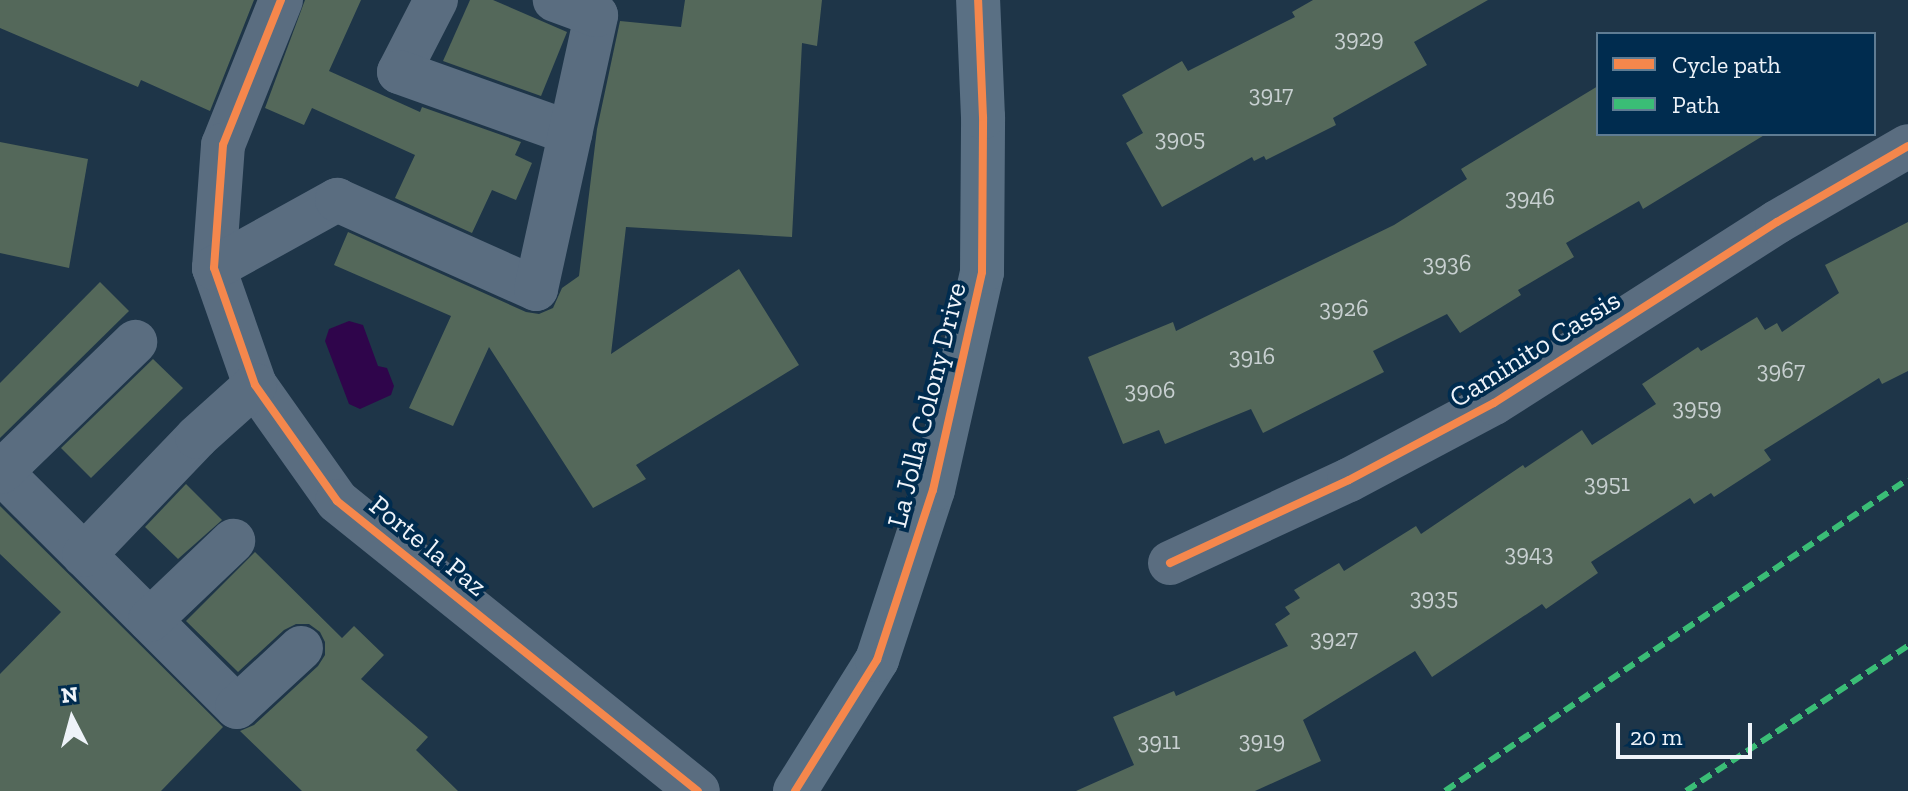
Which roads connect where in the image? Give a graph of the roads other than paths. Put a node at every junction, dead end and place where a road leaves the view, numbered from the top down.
1 (281, 0) edge
2 (436, 0) edge
3 (555, 0) edge
4 (978, 0) edge
5 (570, 133) junction
6 (1908, 146) edge
7 (214, 268) junction
8 (135, 342) dead end
9 (255, 385) junction
10 (0, 472) edge
11 (233, 541) dead end
12 (84, 555) junction
13 (1170, 563) dead end
14 (150, 620) junction
15 (301, 648) dead end
16 (698, 791) edge
17 (795, 791) edge

1 - 7 street
2 - 5 street
3 - 5 street
4 - 17 street, La Jolla Colony Drive
5 - 7 street
6 - 13 street, Caminito Cassis
7 - 9 street, Porte la Paz
8 - 10 street
9 - 12 street
9 - 16 street, Porte la Paz
10 - 12 street
11 - 14 street
12 - 14 street
14 - 15 street

